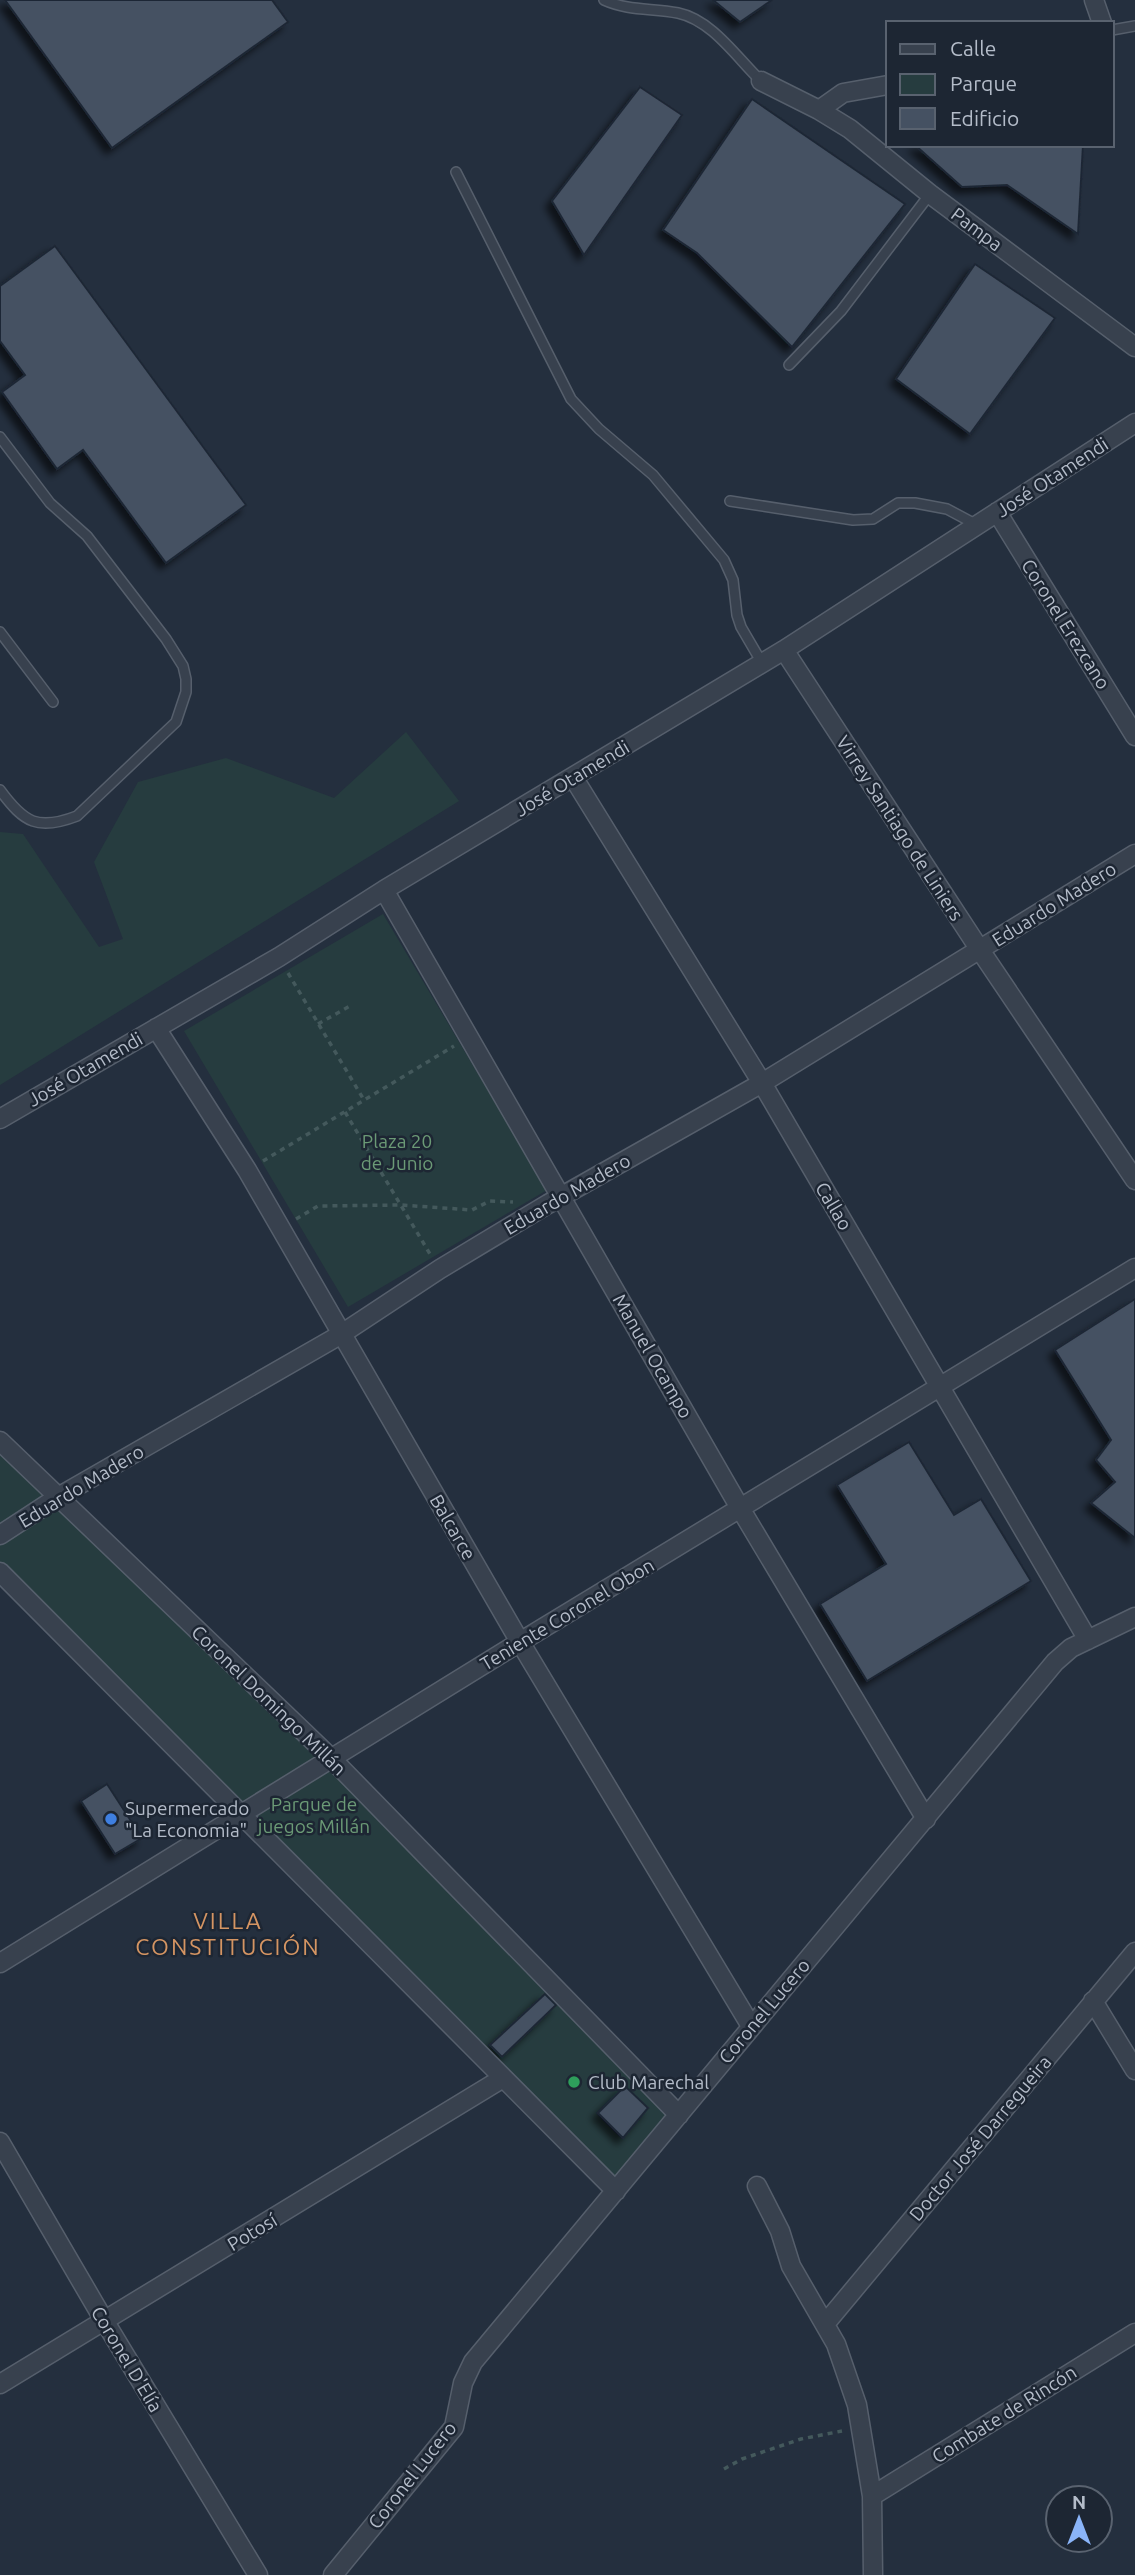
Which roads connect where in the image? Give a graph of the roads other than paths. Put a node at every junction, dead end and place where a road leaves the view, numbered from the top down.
1 (604, 0) edge
2 (1094, 0) edge
3 (1101, 21) edge
4 (1135, 26) edge
5 (1114, 30) edge
6 (761, 81) joint
7 (886, 85) edge
8 (819, 110) junction
9 (456, 172) dead end
10 (930, 194) junction
11 (1135, 348) edge
12 (789, 365) dead end
13 (1135, 423) edge
14 (0, 437) edge
15 (4, 452) edge
16 (730, 501) dead end
17 (997, 512) junction
18 (977, 525) junction
19 (0, 632) edge
20 (784, 650) junction
21 (762, 663) junction
22 (53, 702) dead end
23 (1135, 736) edge
24 (573, 777) junction
25 (0, 790) edge
26 (1135, 854) edge
27 (384, 890) junction
28 (980, 950) junction
29 (156, 1028) junction
30 (762, 1083) junction
31 (0, 1119) edge
32 (1135, 1180) edge
33 (554, 1201) junction
34 (1135, 1268) edge
35 (341, 1335) junction
36 (942, 1387) junction
37 (0, 1441) edge
38 (58, 1497) junction
39 (740, 1508) junction
40 (0, 1535) edge
41 (0, 1572) edge
42 (1135, 1617) edge
43 (1088, 1640) junction
44 (520, 1642) junction
45 (331, 1758) junction
46 (242, 1815) junction
47 (926, 1819) junction
48 (1135, 1952) edge
49 (0, 1962) edge
50 (1093, 2001) junction
51 (751, 2026) junction
52 (1135, 2070) edge
53 (503, 2078) junction
54 (679, 2115) junction
55 (0, 2141) edge
56 (757, 2186) dead end
57 (616, 2191) junction
58 (105, 2322) junction
59 (825, 2324) junction
60 (1135, 2333) edge
61 (0, 2384) edge
62 (872, 2496) junction
63 (258, 2575) edge
64 (333, 2575) edge
65 (873, 2575) edge

1 - 6 lane
2 - 3 street
4 - 5 lane
6 - 8 street, Pampa
7 - 8 street
8 - 10 street, Pampa
9 - 21 lane
10 - 11 street, Pampa
10 - 12 lane
13 - 17 street, José Otamendi
14 - 15 lane
15 - 25 lane
16 - 18 lane
17 - 18 street, José Otamendi
17 - 23 street, Coronel Erezcano
18 - 20 street, José Otamendi
19 - 22 lane
20 - 21 street, José Otamendi
20 - 28 street, Virrey Santiago de Liniers
21 - 24 street, José Otamendi
24 - 27 street, José Otamendi
24 - 30 street, Callao
26 - 28 street, Eduardo Madero
27 - 29 street, José Otamendi
27 - 33 street, Manuel Ocampo
28 - 30 street, Eduardo Madero
28 - 32 street, Virrey Santiago de Liniers
29 - 31 street, José Otamendi
29 - 35 street, Balcarce
30 - 33 street, Eduardo Madero
30 - 36 street, Callao
33 - 35 street, Eduardo Madero
33 - 39 street, Manuel Ocampo
34 - 36 street, Teniente Coronel Obon
35 - 38 street, Eduardo Madero
35 - 44 street, Balcarce
36 - 39 street, Teniente Coronel Obon
36 - 43 street, Callao
37 - 38 street, Coronel Domingo Millán
38 - 40 street, Eduardo Madero
38 - 45 street, Coronel Domingo Millán
39 - 44 street, Teniente Coronel Obon
39 - 47 street, Manuel Ocampo
41 - 46 street
42 - 43 street, Coronel Lucero
43 - 47 street, Coronel Lucero
44 - 45 street, Teniente Coronel Obon
44 - 51 street, Balcarce
45 - 46 street, Teniente Coronel Obon
45 - 54 street, Coronel Domingo Millán
46 - 49 street, Teniente Coronel Obon
46 - 53 street
47 - 51 street, Coronel Lucero
48 - 50 street, Doctor José Darregueira
50 - 52 street
50 - 59 street, Doctor José Darregueira
51 - 54 street, Coronel Lucero
53 - 57 street
53 - 58 street, Potosí
54 - 57 street, Coronel Lucero
55 - 58 street, Coronel D'Elía
56 - 59 street
57 - 64 street, Coronel Lucero
58 - 61 street, Potosí
58 - 63 street, Coronel D'Elía
59 - 62 street
60 - 62 street, Combate de Rincón
62 - 65 street

